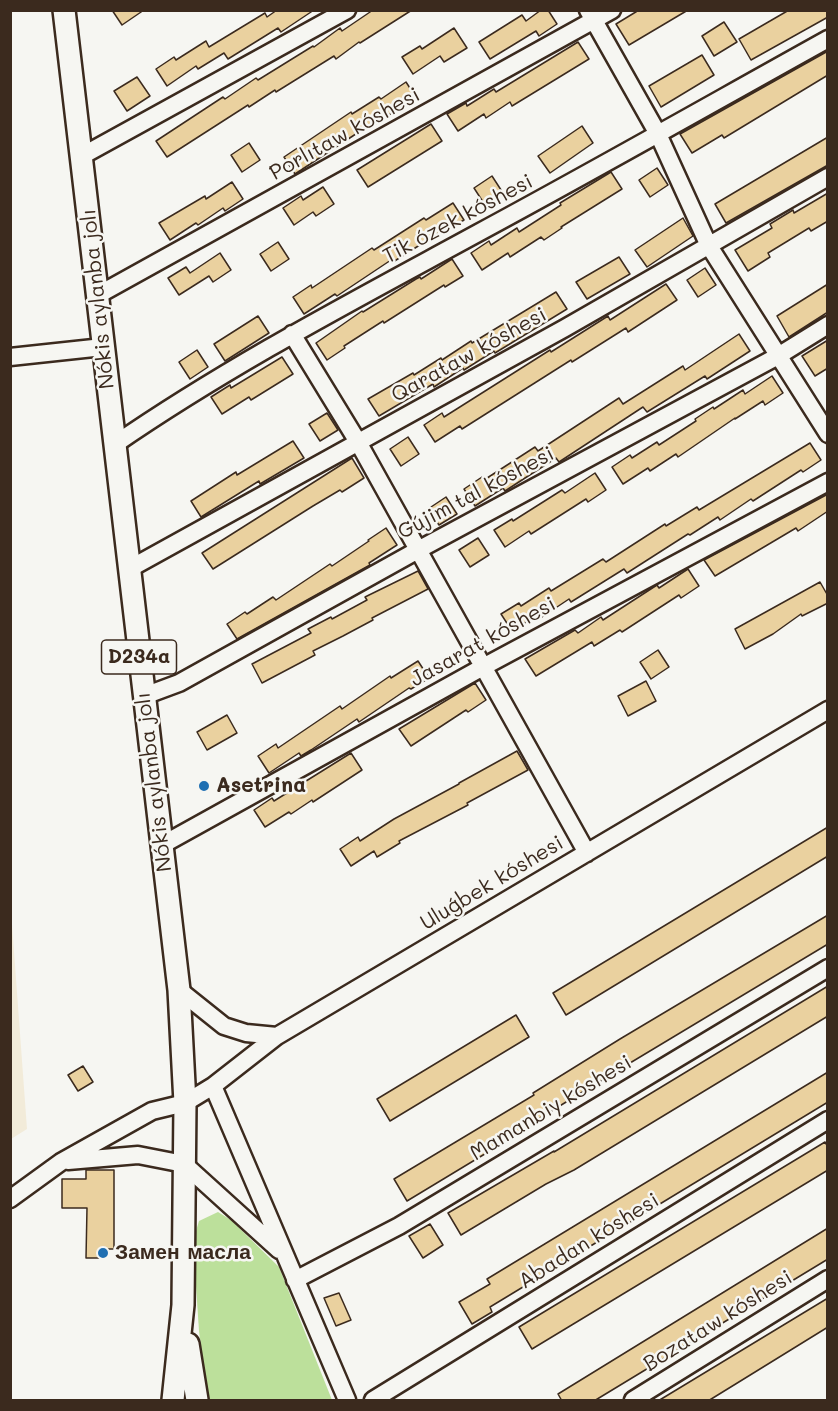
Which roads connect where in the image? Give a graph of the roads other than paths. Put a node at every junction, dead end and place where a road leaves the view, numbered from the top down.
1 (347, 10) edge
2 (612, 10) edge
3 (66, 12) edge
4 (591, 16) edge
5 (828, 39) edge
6 (658, 134) junction
7 (80, 157) junction
8 (828, 177) edge
9 (709, 246) junction
10 (98, 295) junction
11 (828, 325) edge
12 (292, 334) junction
13 (103, 346) junction
14 (778, 356) junction
15 (10, 357) edge
16 (828, 434) edge
17 (358, 442) junction
18 (114, 445) junction
19 (828, 482) edge
20 (418, 550) junction
21 (129, 569) junction
22 (483, 667) junction
23 (144, 696) junction
24 (828, 710) edge
25 (162, 845) junction
26 (587, 853) junction
27 (828, 968) edge
28 (179, 990) junction
29 (277, 1036) junction
30 (213, 1086) junction
31 (185, 1103) junction
32 (828, 1120) edge
33 (61, 1162) junction
34 (184, 1164) junction
35 (10, 1199) edge
36 (285, 1255) junction
37 (828, 1279) edge
38 (295, 1280) junction
39 (183, 1305) junction
40 (173, 1401) edge
41 (196, 1401) edge
42 (347, 1401) edge
43 (373, 1401) edge
44 (633, 1401) edge

1 - 7 street
2 - 4 street, Porlıtaw kóshesi
3 - 7 main road, Nókis aylanba jolı / D234a
4 - 6 street
4 - 10 street, Porlıtaw kóshesi
5 - 6 street, Tik ózek kóshesi
6 - 9 street
6 - 12 street, Tik ózek kóshesi
7 - 10 main road, Nókis aylanba jolı / D234a
8 - 9 street, Qarataw kóshesi
9 - 14 street
9 - 17 street, Qarataw kóshesi
10 - 13 main road, Nókis aylanba jolı / D234a
11 - 14 street, Gújim tal kóshesi
12 - 17 street
12 - 18 street, Tik ózek kóshesi
13 - 15 street
13 - 18 main road, Nókis aylanba jolı / D234a
14 - 16 street
14 - 20 street, Gújim tal kóshesi
17 - 20 street
17 - 21 street, Qarataw kóshesi
18 - 21 main road, Nókis aylanba jolı / D234a
19 - 22 street, Jasarat kóshesi
20 - 22 street
20 - 23 street, Gújim tal kóshesi
21 - 23 main road, Nókis aylanba jolı / D234a
22 - 25 street, Jasarat kóshesi
22 - 26 street
23 - 25 main road, Nókis aylanba jolı / D234a
24 - 26 street, Uluǵbek kóshesi
25 - 28 main road, Nókis aylanba jolı / D234a
26 - 29 street, Uluǵbek kóshesi
27 - 38 street, Mamanbiy kóshesi
28 - 29 street
28 - 31 main road, Nókis aylanba jolı / D234a
29 - 30 street, Uluǵbek kóshesi
30 - 31 street, Uluǵbek kóshesi
30 - 36 street
31 - 33 street, Uluǵbek kóshesi
31 - 34 main road, Nókis aylanba jolı / D234a
32 - 43 street, Abadan kóshesi
33 - 34 street
33 - 35 street, Uluǵbek kóshesi
34 - 36 street
34 - 39 main road, Nókis aylanba jolı / D234a
36 - 38 street
37 - 44 street, Bozataw kóshesi
38 - 42 street
39 - 40 main road
39 - 41 main road

